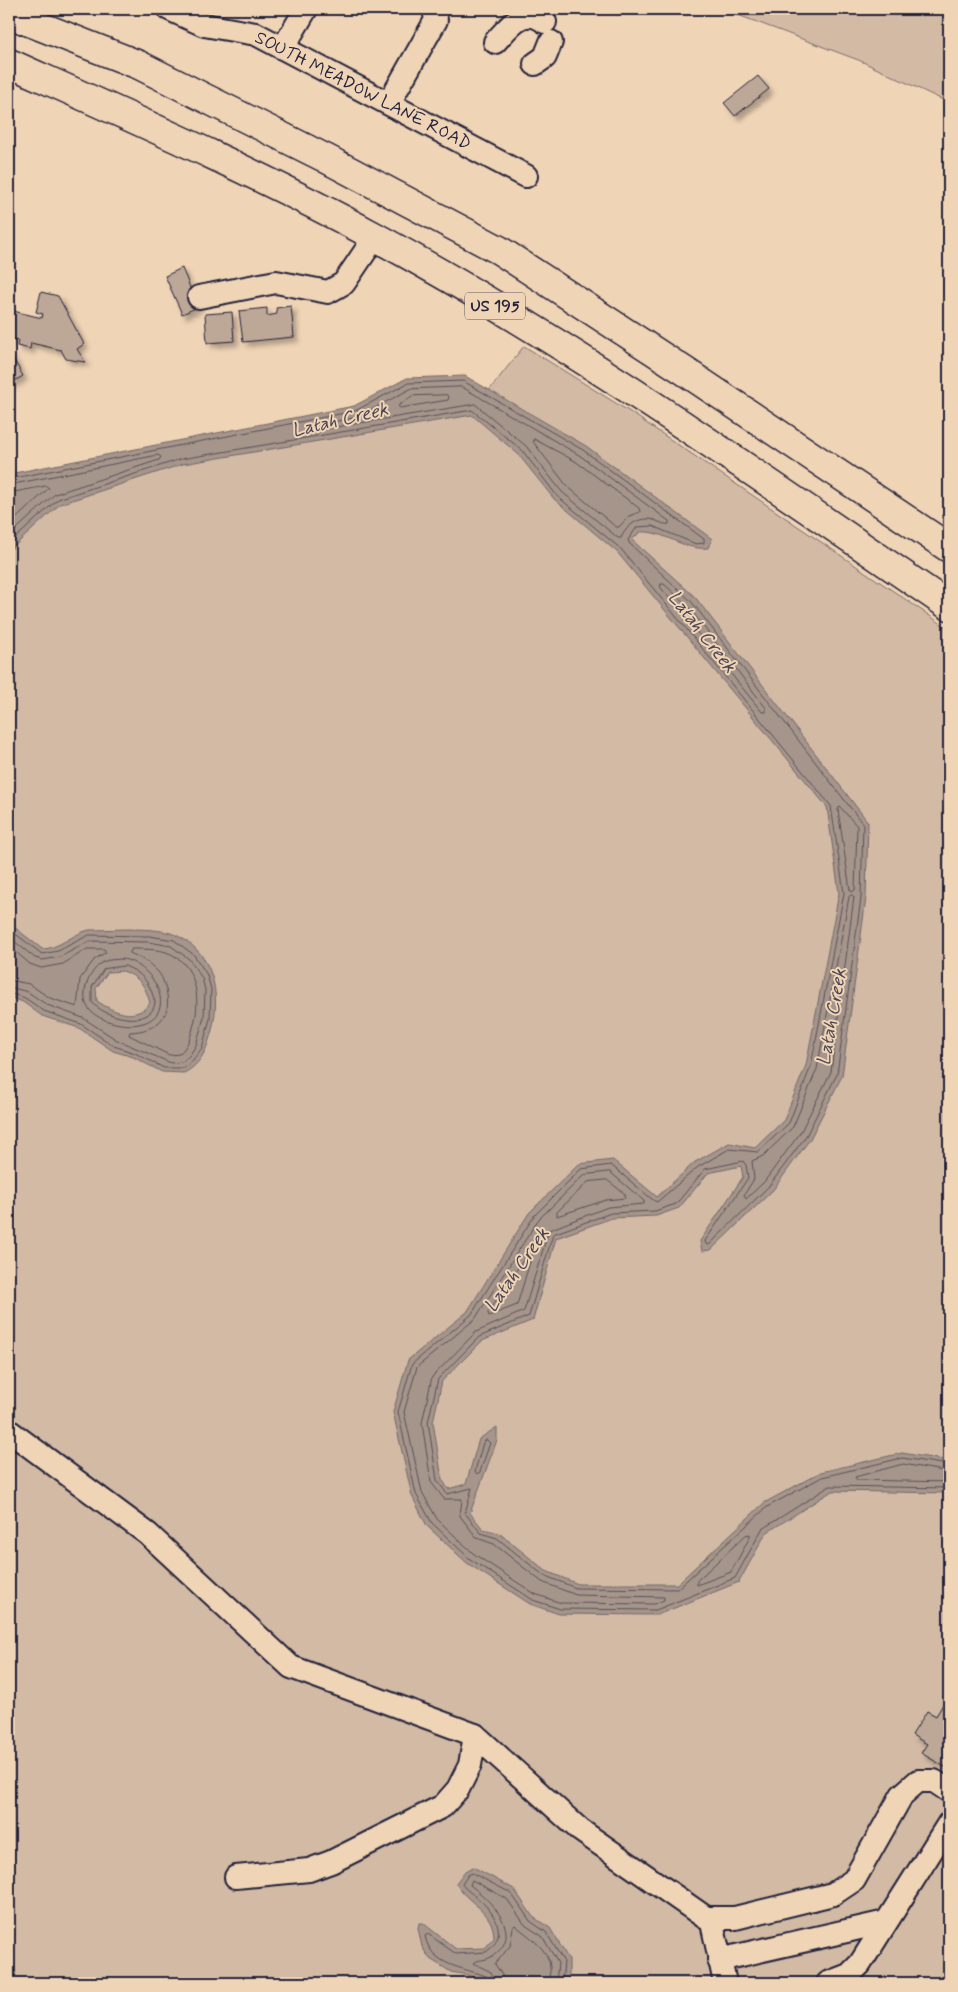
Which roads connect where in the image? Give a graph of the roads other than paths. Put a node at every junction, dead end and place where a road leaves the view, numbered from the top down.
1 (222, 9) edge
2 (306, 9) edge
3 (434, 9) edge
4 (173, 10) edge
5 (12, 17) edge
6 (204, 26) junction
7 (495, 42) dead end
8 (283, 48) junction
9 (9, 63) edge
10 (535, 64) dead end
11 (389, 103) junction
12 (526, 176) dead end
13 (375, 237) junction
14 (199, 298) dead end
15 (949, 548) edge
16 (949, 606) edge
17 (9, 1431) edge
18 (475, 1735) junction
19 (949, 1791) edge
20 (949, 1823) edge
21 (236, 1877) dead end
22 (711, 1918) junction
23 (886, 1922) junction
24 (719, 1960) junction
25 (725, 1983) edge
26 (828, 1983) edge

1 - 6 street
2 - 8 street
3 - 11 street
4 - 6 street, SOUTH MEADOW LANE ROAD
5 - 15 highway, US 195
6 - 8 street, SOUTH MEADOW LANE ROAD
7 - 10 street
8 - 11 street, SOUTH MEADOW LANE ROAD
9 - 13 highway, US 195
11 - 12 street, SOUTH MEADOW LANE ROAD
13 - 14 street
13 - 16 highway, US 195
17 - 18 street
18 - 21 street
18 - 22 street
19 - 22 street
20 - 23 street
22 - 24 street
23 - 24 street
23 - 26 street
24 - 25 street

